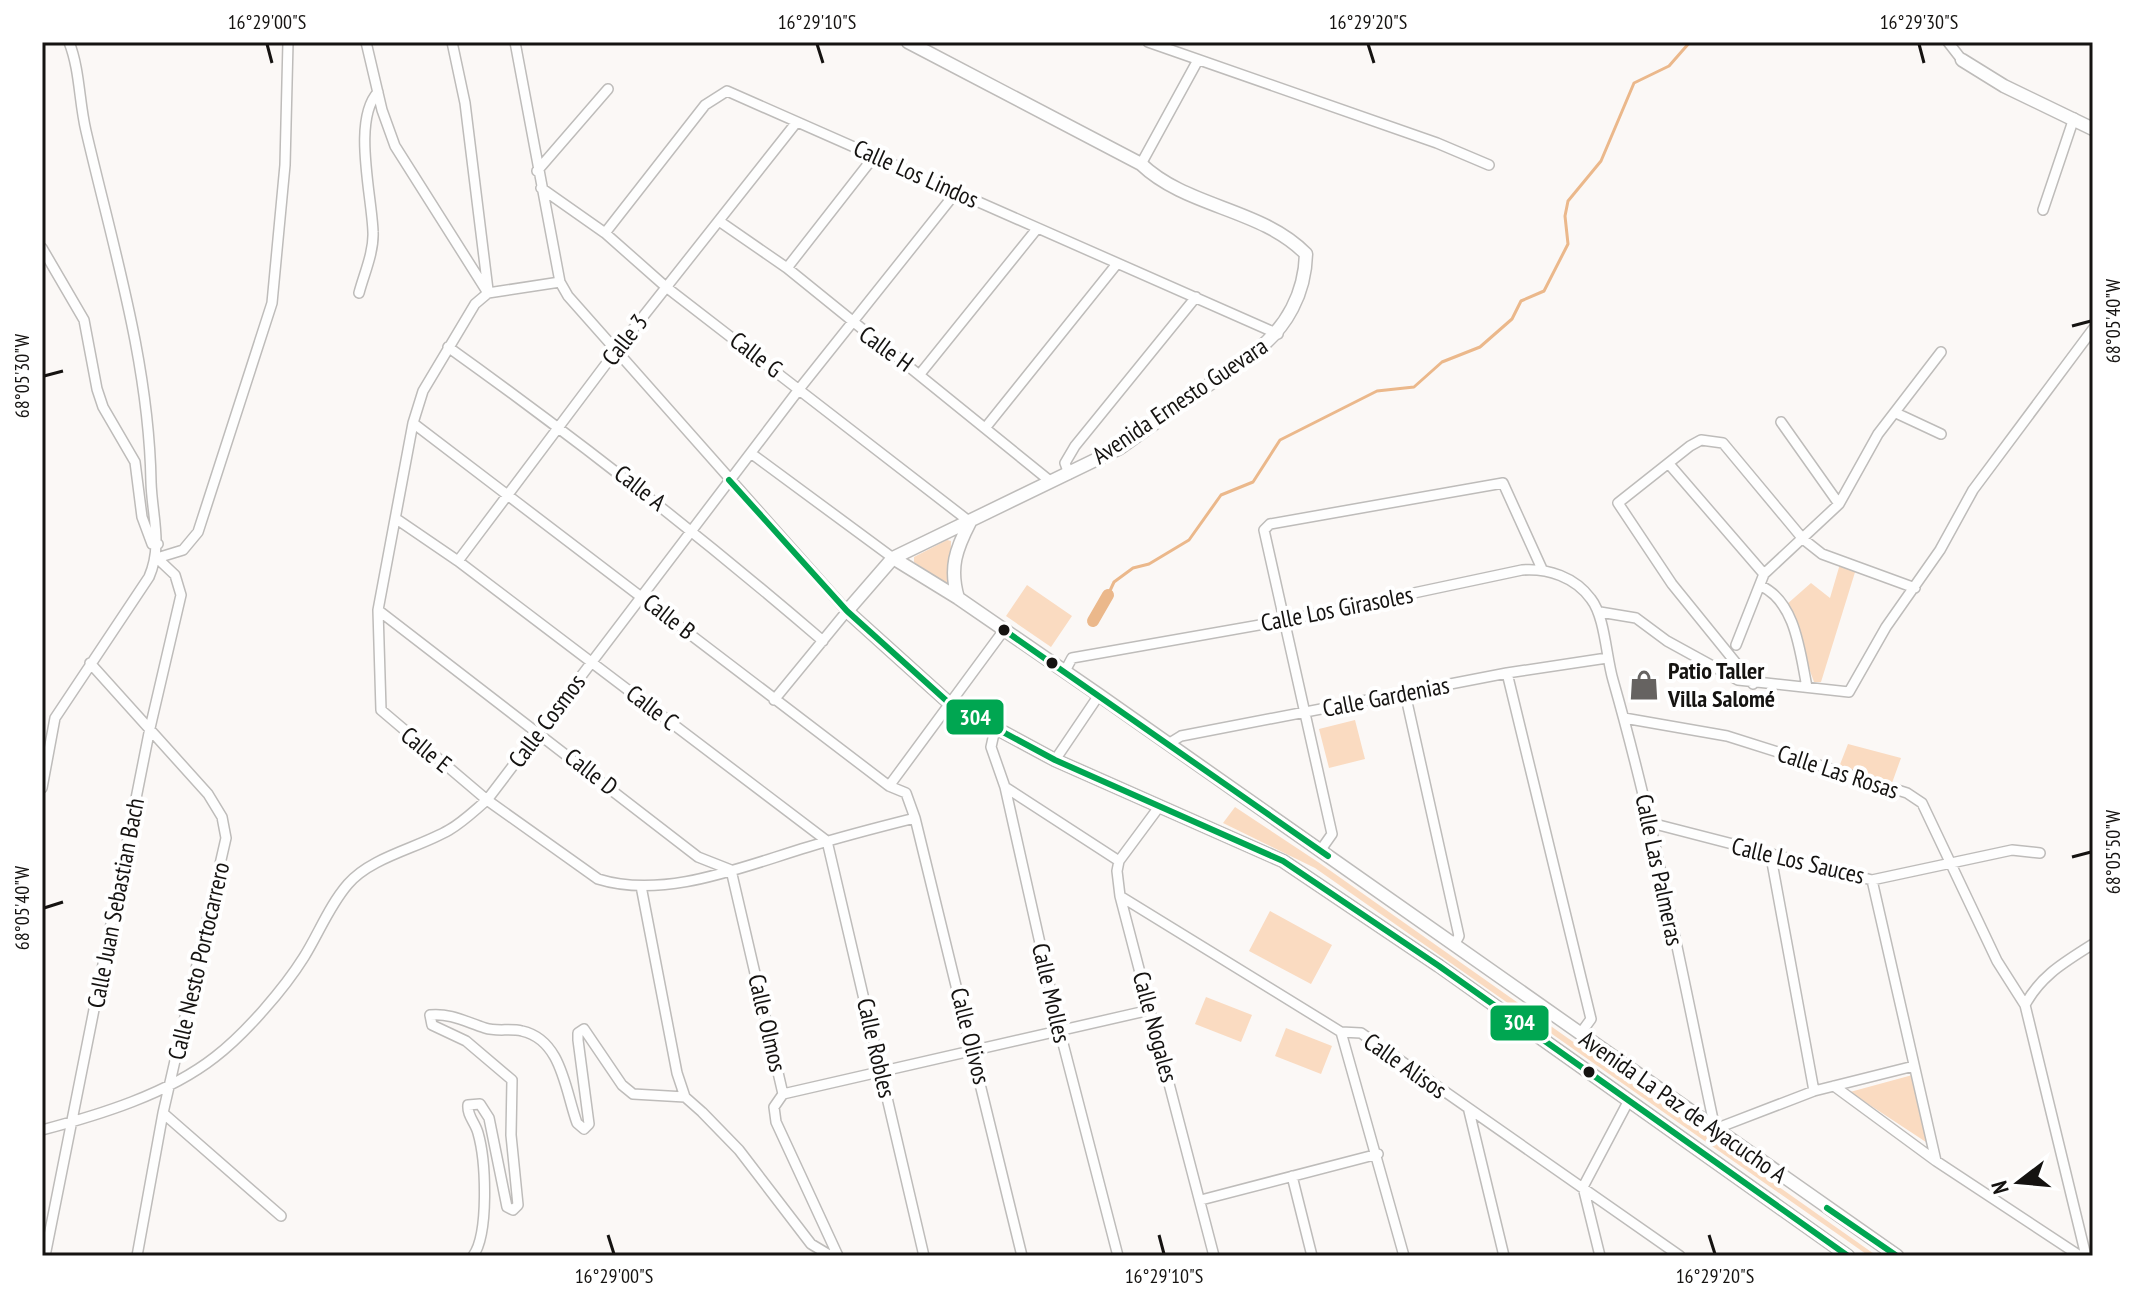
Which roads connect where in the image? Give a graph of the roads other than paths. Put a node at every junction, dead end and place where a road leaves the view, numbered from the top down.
1 (69, 42) edge
2 (288, 42) edge
3 (366, 42) edge
4 (452, 42) edge
5 (515, 42) edge
6 (908, 42) edge
7 (1148, 42) edge
8 (1948, 42) edge
9 (1198, 60) junction
10 (1962, 60) joint
11 (608, 89) dead end
12 (378, 92) junction
13 (2074, 118) junction
14 (796, 123) junction
15 (2093, 129) edge
16 (876, 154) junction
17 (1141, 164) junction
18 (1489, 165) dead end
19 (537, 171) junction
20 (541, 188) junction
21 (957, 191) junction
22 (2043, 210) dead end
23 (719, 221) junction
24 (1036, 230) junction
25 (605, 233) junction
26 (42, 248) edge
27 (1116, 265) junction
28 (787, 268) junction
29 (560, 282) junction
30 (666, 287) junction
31 (359, 293) dead end
32 (488, 293) junction
33 (1196, 297) junction
34 (850, 323) junction
35 (2093, 329) edge
36 (1278, 334) junction
37 (448, 347) junction
38 (615, 352) junction
39 (1941, 352) dead end
40 (920, 374) junction
41 (800, 388) junction
42 (1896, 413) junction
43 (1781, 422) dead end
44 (413, 423) junction
45 (558, 426) junction
46 (986, 427) junction
47 (1941, 434) dead end
48 (752, 454) junction
49 (1669, 464) junction
50 (1069, 474) junction
51 (729, 480) junction
52 (1050, 481) junction
53 (507, 493) junction
54 (1839, 504) junction
55 (398, 520) junction
56 (970, 522) junction
57 (692, 529) junction
58 (1803, 539) junction
59 (158, 544) junction
60 (157, 558) junction
61 (893, 558) junction
62 (458, 561) junction
63 (1542, 569) junction
64 (1764, 574) junction
65 (1761, 586) junction
66 (1915, 588) junction
67 (642, 596) junction
68 (958, 598) junction
69 (378, 610) junction
70 (847, 611) junction
71 (1600, 612) junction
72 (1282, 621) junction
73 (1004, 630) junction
74 (823, 641) junction
75 (1736, 645) dead end
76 (1607, 658) junction
77 (90, 663) junction
78 (591, 663) junction
79 (1065, 671) junction
80 (1507, 673) junction
81 (1753, 684) junction
82 (1807, 687) junction
83 (1405, 693) junction
84 (1099, 695) junction
85 (774, 700) junction
86 (949, 703) junction
87 (1304, 713) junction
88 (1624, 718) junction
89 (150, 728) junction
90 (995, 729) junction
91 (539, 731) junction
92 (1168, 744) junction
93 (1055, 760) junction
94 (889, 786) junction
95 (1005, 787) junction
96 (42, 788) edge
97 (487, 800) junction
98 (1159, 807) junction
99 (915, 818) junction
100 (1651, 823) junction
101 (827, 841) junction
102 (1320, 851) junction
103 (2040, 853) dead end
104 (1771, 857) junction
105 (1119, 861) junction
106 (1949, 865) junction
107 (731, 870) junction
108 (1872, 880) junction
109 (641, 886) junction
110 (1120, 896) junction
111 (2093, 944) edge
112 (1454, 945) junction
113 (2025, 1005) junction
114 (1150, 1010) junction
115 (1059, 1028) junction
116 (1341, 1032) junction
117 (1580, 1034) junction
118 (974, 1048) junction
119 (1914, 1066) junction
120 (881, 1069) junction
121 (170, 1084) junction
122 (1834, 1086) junction
123 (1814, 1091) junction
124 (783, 1094) junction
125 (685, 1097) junction
126 (1629, 1100) junction
127 (1469, 1111) junction
128 (163, 1113) junction
129 (72, 1122) junction
130 (1715, 1129) junction
131 (42, 1130) edge
132 (1378, 1154) junction
133 (1936, 1161) junction
134 (1292, 1176) junction
135 (1583, 1187) junction
136 (1201, 1200) junction
137 (281, 1216) dead end
138 (45, 1256) edge
139 (137, 1256) edge
140 (473, 1256) edge
141 (831, 1256) edge
142 (838, 1256) edge
143 (924, 1256) edge
144 (1022, 1256) edge
145 (1118, 1256) edge
146 (1214, 1256) edge
147 (1312, 1256) edge
148 (1404, 1256) edge
149 (1504, 1256) edge
150 (1600, 1256) edge
151 (1680, 1256) edge
152 (1848, 1256) edge
153 (1897, 1256) edge
154 (2083, 1256) edge

1 - 59 street
2 - 60 street
3 - 12 street
4 - 32 street
5 - 19 street
6 - 17 main road, Avenida Ernesto Guevara
7 - 9 street
8 - 10 street
9 - 17 street
9 - 18 street
10 - 13 main road
11 - 19 street
12 - 31 street
12 - 32 street
13 - 15 main road
13 - 22 street
14 - 16 street, Calle Los Lindos
14 - 23 street, Calle 3
14 - 25 street, Calle Los Lindos
16 - 21 street, Calle Los Lindos
16 - 28 street
17 - 36 main road, Avenida Ernesto Guevara
19 - 20 street
20 - 25 street, Calle G
20 - 29 street
21 - 24 street, Calle Los Lindos
21 - 34 street, Calle Cosmos
23 - 28 street, Calle H
23 - 30 street, Calle 3
24 - 27 street, Calle Los Lindos
24 - 40 street
25 - 30 street, Calle G
26 - 59 street
27 - 33 street, Calle Los Lindos
27 - 46 street
28 - 34 street, Calle H
29 - 32 street
29 - 38 street
30 - 38 street, Calle 3
30 - 41 street, Calle G
32 - 37 street, Calle E
33 - 36 street, Calle Los Lindos
33 - 50 street
34 - 40 street, Calle H
34 - 41 street, Calle Cosmos
35 - 66 street
36 - 50 main road, Avenida Ernesto Guevara
37 - 44 street, Calle E
37 - 45 street, Calle A
38 - 45 street, Calle 3
38 - 51 street
39 - 42 street
40 - 46 street, Calle H
41 - 48 street, Calle Cosmos
41 - 56 street, Calle G
42 - 47 street
42 - 54 street
43 - 54 street
44 - 53 street, Calle B
44 - 55 street, Calle E
45 - 53 street, Calle 3
45 - 57 street, Calle A
46 - 52 street, Calle H
48 - 51 street, Calle Cosmos
48 - 61 street, Avenida La Paz de Ayacucho A
49 - 58 street
49 - 64 street
49 - 81 street
50 - 52 main road, Avenida Ernesto Guevara
51 - 57 street, Calle Cosmos
51 - 70 street
52 - 56 main road, Avenida Ernesto Guevara
53 - 62 street, Calle 3
53 - 67 street, Calle B
54 - 58 street
55 - 62 street, Calle C
55 - 69 street, Calle E
56 - 61 main road, Avenida Ernesto Guevara
56 - 68 main road
57 - 67 street, Calle Cosmos
57 - 74 street, Calle A
58 - 64 street
58 - 66 street
59 - 60 street
60 - 77 street
60 - 89 street, Calle Juan Sebastian Bach
61 - 68 main road, Avenida La Paz de Ayacucho A
61 - 70 main road, Avenida Ernesto Guevara
62 - 78 street, Calle C
63 - 71 street
63 - 72 street, Calle Los Girasoles
63 - 72 street
64 - 65 street
65 - 75 street
65 - 82 street
66 - 82 street
67 - 78 street, Calle Cosmos
67 - 85 street, Calle B
68 - 73 main road, Avenida La Paz de Ayacucho A
69 - 91 street, Calle D
69 - 97 street, Calle E
70 - 74 street, Avenida Ernesto Guevara
70 - 86 main road
71 - 76 street, Calle Las Palmeras
71 - 81 street
72 - 79 street, Calle Los Girasoles
72 - 87 street
73 - 79 main road, Avenida La Paz de Ayacucho A
73 - 86 street
74 - 85 street, Avenida Ernesto Guevara
76 - 80 street, Calle Gardenias
76 - 88 street, Calle Las Palmeras
77 - 89 street, Calle Nesto Portocarrero
77 - 96 street
78 - 91 street, Calle Cosmos
78 - 101 street, Calle C
79 - 84 main road, Avenida La Paz de Ayacucho A
80 - 83 street, Calle Gardenias
80 - 117 street
81 - 82 street
83 - 87 street, Calle Gardenias
83 - 112 street
84 - 92 main road, Avenida La Paz de Ayacucho A
84 - 93 street
85 - 94 street, Calle B
86 - 90 main road
86 - 94 street
87 - 92 street, Calle Gardenias
87 - 102 street
88 - 100 street, Calle Las Palmeras
88 - 106 street, Calle Las Rosas
89 - 121 street, Calle Nesto Portocarrero
89 - 129 street, Calle Juan Sebastian Bach
90 - 93 main road
90 - 95 street, Calle Molles
91 - 97 street, Calle Cosmos
91 - 107 street, Calle D
92 - 102 main road, Avenida La Paz de Ayacucho A
93 - 98 main road
94 - 99 street, Calle B
95 - 105 street
95 - 115 street, Calle Molles
97 - 109 street, Calle E
97 - 121 street, Calle Cosmos
98 - 105 street
98 - 126 main road
99 - 101 street, Calle E
99 - 118 street, Calle Olivos
100 - 104 street, Calle Los Sauces
100 - 130 street, Calle Las Palmeras
101 - 107 street, Calle E
101 - 120 street, Calle Robles
102 - 112 main road, Avenida La Paz de Ayacucho A
103 - 106 street, Calle Los Sauces
104 - 108 street, Calle Los Sauces
104 - 123 street
105 - 110 street, Calle Nogales
106 - 108 street, Calle Los Sauces
106 - 113 street, Calle Las Rosas
107 - 109 street, Calle E
107 - 124 street, Calle Olmos
108 - 119 street
109 - 125 street
110 - 114 street, Calle Nogales
110 - 116 street, Calle Alisos
111 - 113 street
112 - 117 main road, Avenida La Paz de Ayacucho A
113 - 154 street, Calle Las Rosas
114 - 115 street
114 - 136 street, Calle Nogales
115 - 118 street
115 - 145 street, Calle Molles
116 - 127 street, Calle Alisos
116 - 132 street
117 - 130 main road, Avenida La Paz de Ayacucho A
118 - 120 street
118 - 144 street, Calle Olivos
119 - 122 street
119 - 133 street
120 - 124 street
120 - 143 street, Calle Robles
121 - 128 street, Calle Nesto Portocarrero
121 - 129 street, Calle Cosmos
122 - 123 street
122 - 133 street
123 - 130 street
124 - 142 street, Calle Olmos
125 - 140 street
125 - 141 street
126 - 135 street
126 - 152 main road
127 - 135 street, Calle Alisos
127 - 149 street
128 - 137 street
128 - 139 street, Calle Nesto Portocarrero
129 - 131 street, Calle Cosmos
129 - 138 street, Calle Juan Sebastian Bach
130 - 153 main road, Avenida La Paz de Ayacucho A
132 - 134 street
132 - 148 street
133 - 154 street
134 - 136 street
134 - 147 street
135 - 150 street
135 - 151 street, Calle Alisos
136 - 146 street, Calle Nogales

